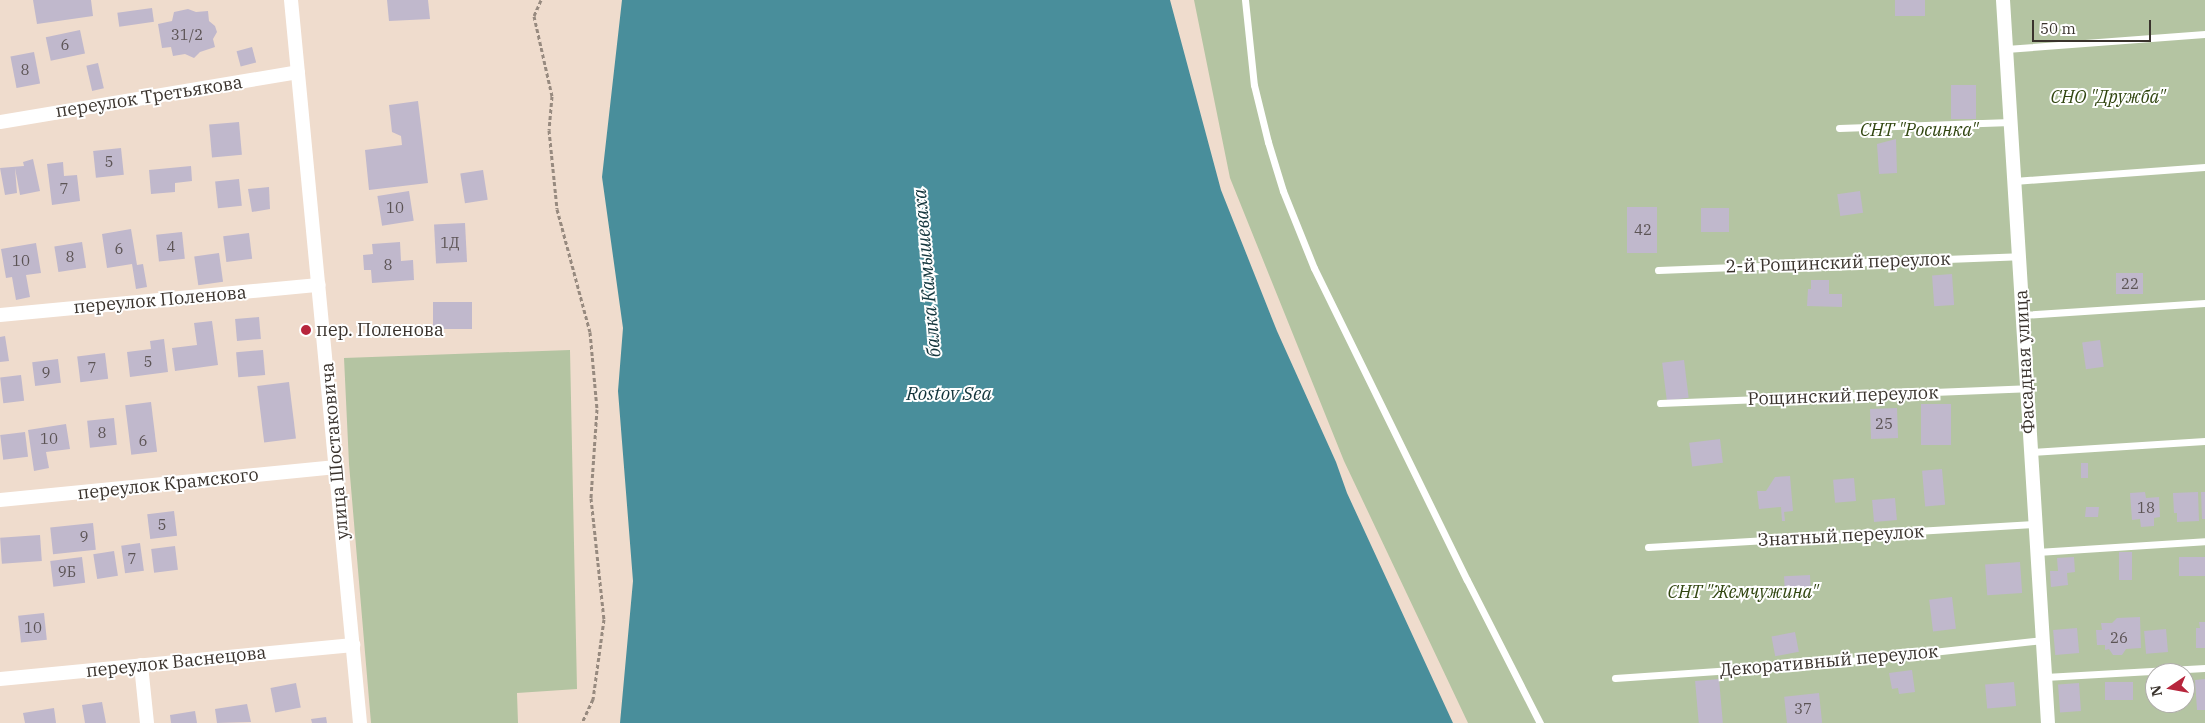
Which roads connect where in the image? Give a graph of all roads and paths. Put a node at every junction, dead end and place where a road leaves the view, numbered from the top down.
1 (291, 0) edge
2 (541, 0) edge
3 (1245, 0) edge
4 (2003, 0) edge
5 (2205, 34) edge
6 (2006, 49) junction
7 (298, 72) junction
8 (0, 122) edge
9 (2011, 122) junction
10 (1839, 128) dead end
11 (2205, 167) edge
12 (2014, 181) junction
13 (2019, 256) junction
14 (1658, 270) dead end
15 (319, 285) junction
16 (2205, 303) edge
17 (0, 315) edge
18 (2022, 316) junction
19 (2026, 388) junction
20 (1660, 403) dead end
21 (2205, 441) edge
22 (2030, 452) junction
23 (336, 467) junction
24 (0, 500) edge
25 (2035, 524) junction
26 (2205, 541) edge
27 (1648, 547) dead end
28 (2036, 552) junction
29 (2043, 640) junction
30 (353, 645) junction
31 (141, 665) junction
32 (2205, 668) edge
33 (2045, 677) junction
34 (1615, 678) dead end
35 (0, 679) edge
36 (147, 723) edge
37 (360, 723) edge
38 (582, 723) edge
39 (1540, 723) edge
40 (2048, 723) edge

1 - 7 street, улица Шостаковича
2 - 38 path
3 - 39 lane
4 - 6 street, Фасадная улица
5 - 6 lane
6 - 9 street, Фасадная улица
7 - 8 street, переулок Третьякова
7 - 15 street, улица Шостаковича
9 - 10 lane
9 - 12 street, Фасадная улица
11 - 12 lane
12 - 13 street, Фасадная улица
13 - 14 lane, 2-й Рощинский переулок
13 - 18 street, Фасадная улица
15 - 17 street, переулок Поленова
15 - 23 street, улица Шостаковича
16 - 18 lane
18 - 19 street, Фасадная улица
19 - 20 lane, Рощинский переулок
19 - 22 street, Фасадная улица
21 - 22 lane
22 - 25 street, Фасадная улица
23 - 24 street, переулок Крамского
23 - 30 street, улица Шостаковича
25 - 27 lane, Знатный переулок
25 - 28 street, Фасадная улица
26 - 28 lane
28 - 29 street, Фасадная улица
29 - 33 street, Фасадная улица
29 - 34 lane, Декоративный переулок
30 - 31 street, переулок Васнецова
30 - 37 street, улица Шостаковича
31 - 35 street, переулок Васнецова
31 - 36 street
32 - 33 lane
33 - 40 street, Фасадная улица

